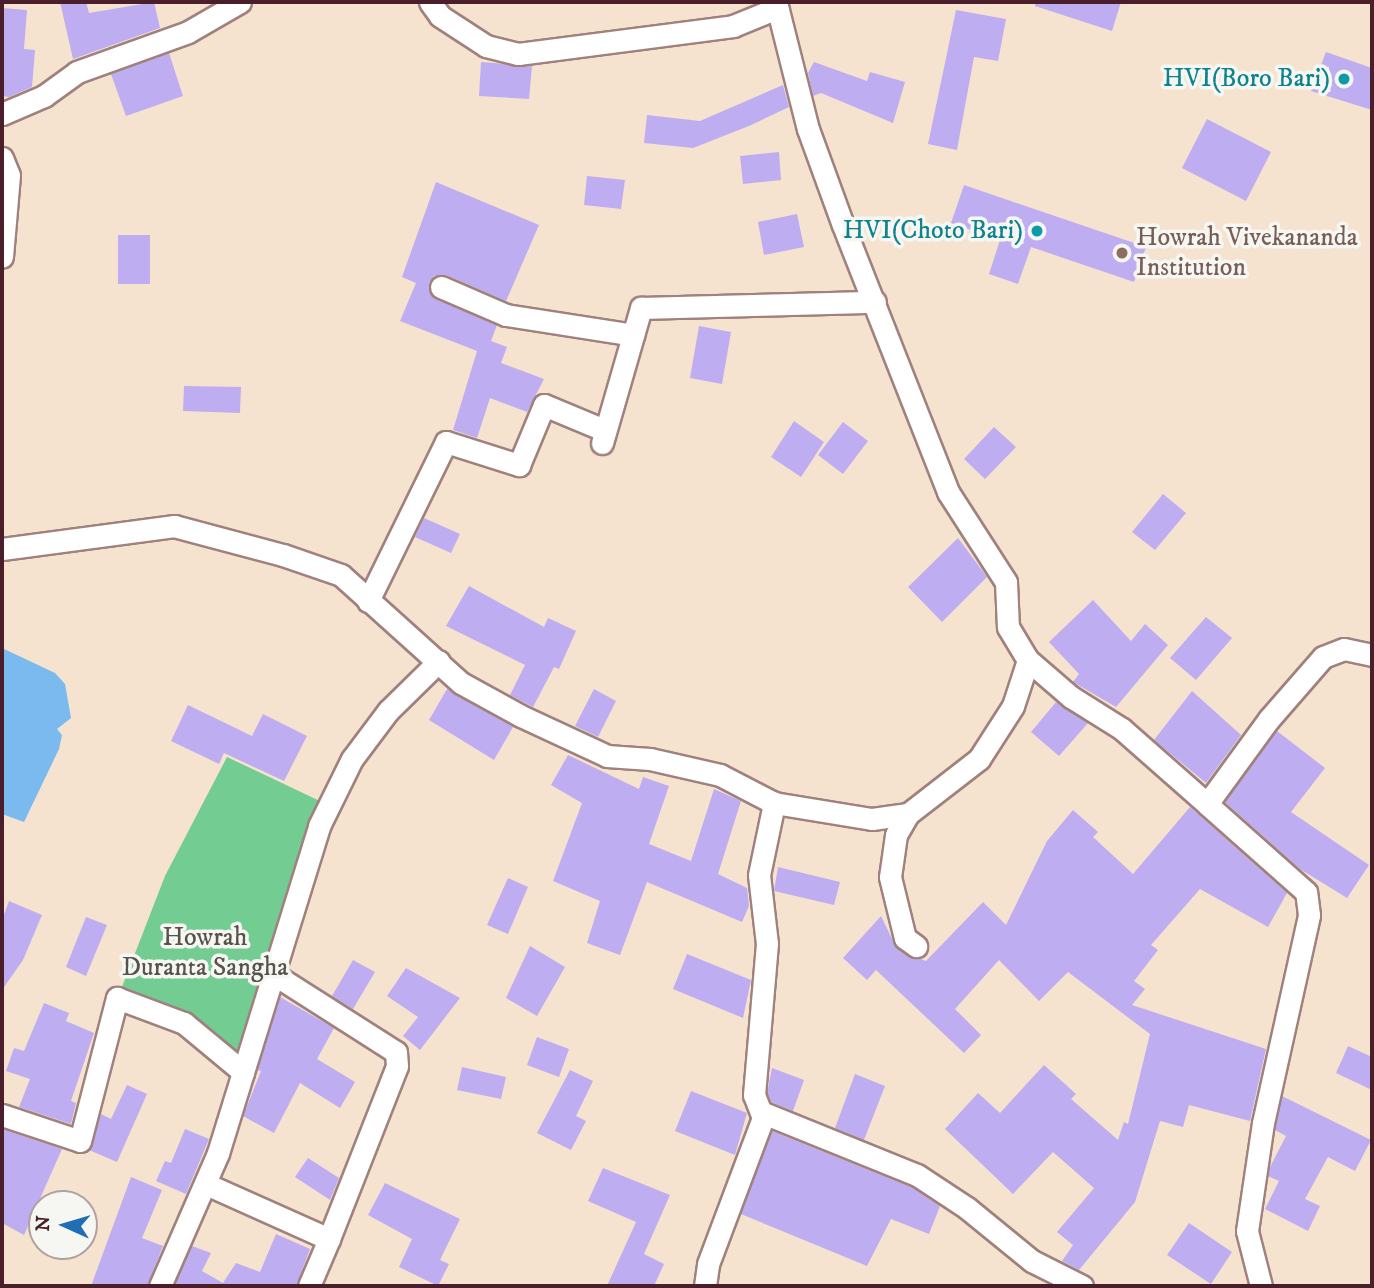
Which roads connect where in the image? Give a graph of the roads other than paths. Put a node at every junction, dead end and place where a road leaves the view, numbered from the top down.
1 (240, 2) edge
2 (430, 2) edge
3 (777, 5) edge
4 (2, 114) edge
5 (2, 158) edge
6 (2, 257) edge
7 (441, 287) dead end
8 (875, 302) junction
9 (633, 335) junction
10 (2, 549) edge
11 (368, 601) junction
12 (1372, 655) edge
13 (1028, 660) junction
14 (439, 661) junction
15 (774, 803) junction
16 (1207, 804) junction
17 (908, 814) junction
18 (916, 946) dead end
19 (275, 975) junction
20 (243, 1072) junction
21 (761, 1112) junction
22 (2, 1115) edge
23 (206, 1184) junction
24 (330, 1239) junction
25 (160, 1286) edge
26 (309, 1286) edge
27 (705, 1286) edge
28 (1082, 1286) edge
29 (1261, 1286) edge

1 - 4 street
2 - 3 street
3 - 8 street
5 - 6 street
7 - 9 street
8 - 9 street
8 - 13 street
9 - 11 street
10 - 11 street
11 - 14 street
12 - 16 street
13 - 16 street
13 - 17 street
14 - 15 street
14 - 19 street
15 - 17 street
15 - 21 street
16 - 29 street
17 - 18 street
19 - 20 street
19 - 24 street
20 - 22 street
20 - 23 street
21 - 27 street
21 - 28 street
23 - 24 street
23 - 25 street
24 - 26 street

